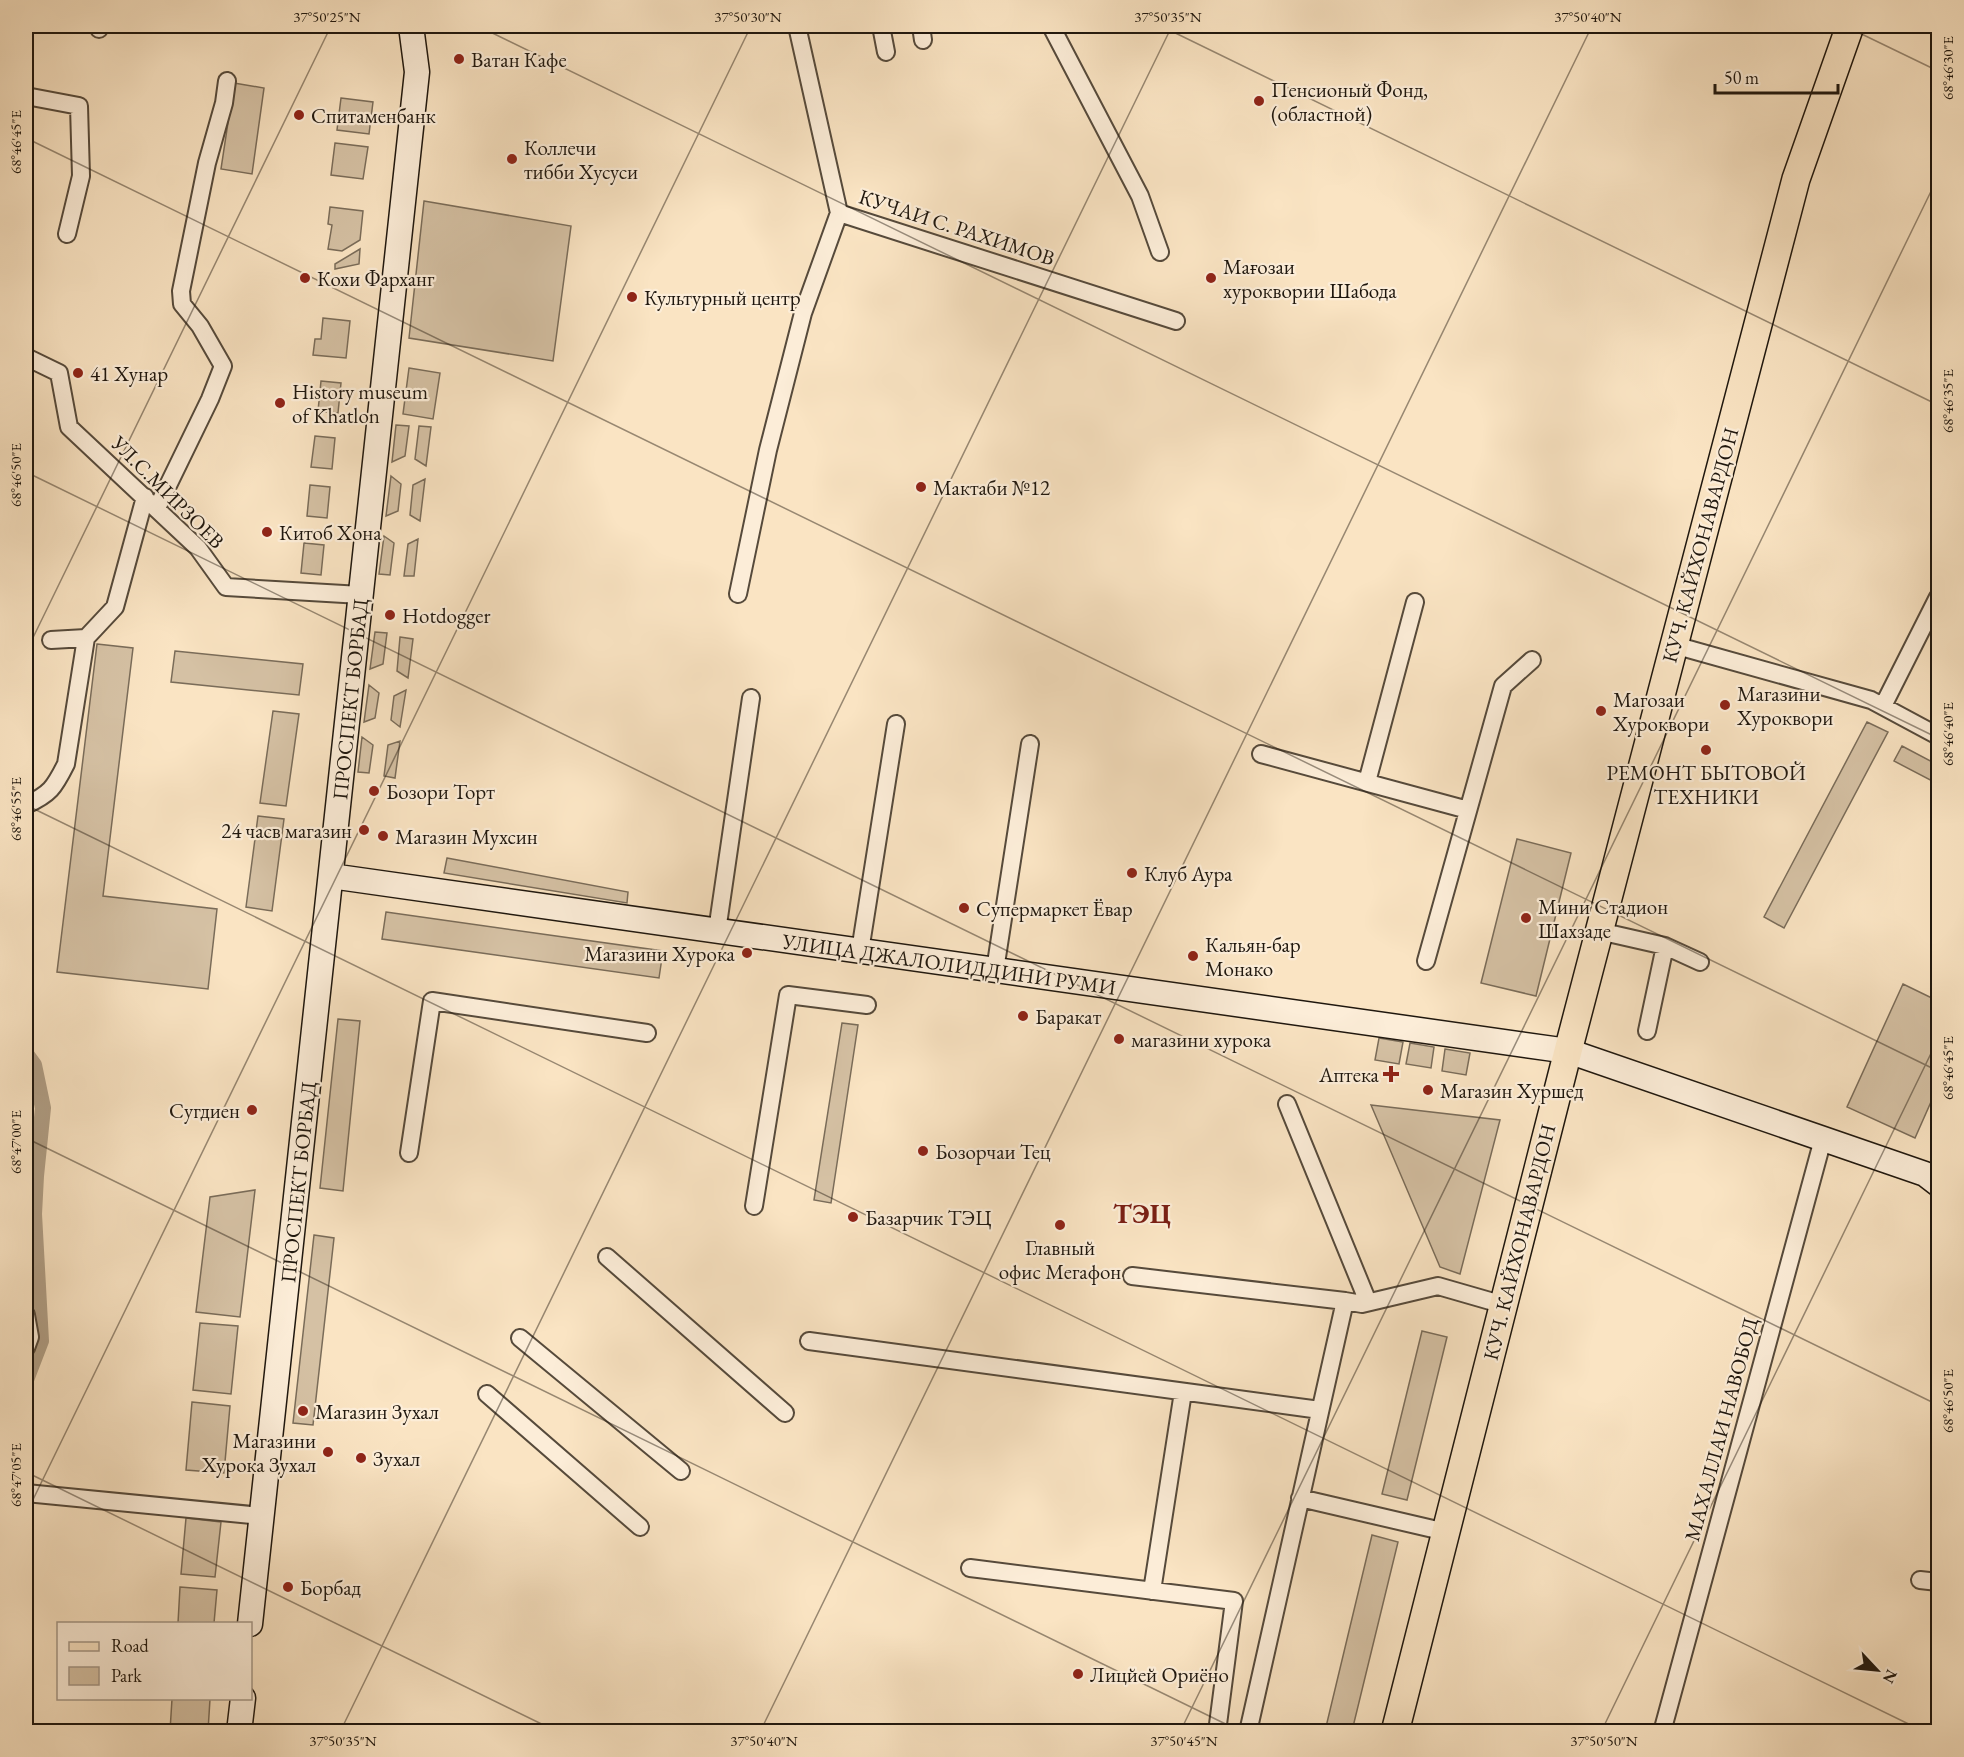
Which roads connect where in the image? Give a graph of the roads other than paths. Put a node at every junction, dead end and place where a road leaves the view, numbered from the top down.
1 (411, 26) edge
2 (797, 26) edge
3 (881, 26) edge
4 (1051, 26) edge
5 (1850, 26) edge
6 (886, 52) dead end
7 (227, 81) dead end
8 (26, 96) edge
9 (839, 213) junction
10 (68, 234) dead end
11 (1160, 252) dead end
12 (1176, 321) dead end
13 (26, 357) edge
14 (151, 503) junction
15 (738, 594) dead end
16 (361, 595) junction
17 (1938, 597) edge
18 (1415, 602) dead end
19 (86, 638) junction
20 (51, 640) dead end
21 (1674, 645) junction
22 (1532, 660) dead end
23 (751, 698) dead end
24 (1882, 706) junction
25 (896, 724) dead end
26 (1938, 736) edge
27 (1030, 744) dead end
28 (1261, 754) dead end
29 (1367, 782) junction
30 (26, 805) edge
31 (1468, 810) junction
32 (331, 876) junction
33 (717, 931) junction
34 (1599, 931) junction
35 (1665, 946) junction
36 (860, 951) junction
37 (1426, 961) dead end
38 (1700, 963) dead end
39 (995, 970) junction
40 (867, 1005) dead end
41 (1647, 1031) dead end
42 (647, 1033) dead end
43 (1568, 1051) junction
44 (1287, 1104) dead end
45 (1823, 1139) junction
46 (409, 1154) dead end
47 (1938, 1184) edge
48 (754, 1206) dead end
49 (607, 1257) dead end
50 (1132, 1276) dead end
51 (1345, 1301) junction
52 (1368, 1302) junction
53 (1504, 1305) junction
54 (26, 1315) edge
55 (520, 1338) dead end
56 (809, 1341) dead end
57 (26, 1348) edge
58 (1183, 1392) junction
59 (487, 1394) dead end
60 (1320, 1410) junction
61 (785, 1413) dead end
62 (681, 1471) dead end
63 (26, 1493) edge
64 (1300, 1498) junction
65 (262, 1516) junction
66 (640, 1527) dead end
67 (1446, 1532) junction
68 (970, 1568) dead end
69 (1920, 1580) dead end
70 (1938, 1582) edge
71 (1152, 1591) junction
72 (250, 1622) edge
73 (243, 1700) edge
74 (239, 1731) edge
75 (1217, 1731) edge
76 (1248, 1731) edge
77 (1395, 1731) edge
78 (1662, 1731) edge

1 - 16 street, ПРОСПЕКТ БОРБАД
2 - 9 street, КУЧАИ С. РАХИМОВ
3 - 6 street
4 - 11 street
5 - 21 main road, КУЧ. КАЙХОНАВАРДОН
7 - 14 street
8 - 10 street
9 - 12 street, КУЧАИ С. РАХИМОВ
9 - 15 street
13 - 14 street, УЛ.С.МИРЗОЕВ
14 - 16 street, УЛ.С.МИРЗОЕВ
14 - 19 street
16 - 32 street, ПРОСПЕКТ БОРБАД
17 - 24 street
18 - 29 street
19 - 20 street
19 - 30 street
21 - 24 street
21 - 34 main road, КУЧ. КАЙХОНАВАРДОН
22 - 31 street
23 - 33 street
24 - 26 street
25 - 36 street
27 - 39 street
28 - 29 street
29 - 31 street
31 - 37 street
32 - 33 street, УЛИЦА ДЖАЛОЛИДДИНИ РУМИ
32 - 65 street, ПРОСПЕКТ БОРБАД
33 - 36 street, УЛИЦА ДЖАЛОЛИДДИНИ РУМИ
34 - 35 street
34 - 43 main road, КУЧ. КАЙХОНАВАРДОН
35 - 38 street
35 - 41 street
36 - 39 street, УЛИЦА ДЖАЛОЛИДДИНИ РУМИ
39 - 43 street, УЛИЦА ДЖАЛОЛИДДИНИ РУМИ
40 - 48 street
42 - 46 street
43 - 45 street, УЛИЦА ДЖАЛОЛИДДИНИ РУМИ
43 - 53 main road, КУЧ. КАЙХОНАВАРДОН
44 - 52 street
45 - 47 street, УЛИЦА ДЖАЛОЛИДДИНИ РУМИ
45 - 78 street, МАХАЛЛАИ НАВОБОД
49 - 61 street
50 - 51 street
51 - 52 street
51 - 60 street
52 - 53 street
53 - 67 main road, КУЧ. КАЙХОНАВАРДОН
54 - 57 street
55 - 62 street
56 - 58 street
58 - 60 street
58 - 71 street
59 - 66 street
60 - 64 street
63 - 65 street
64 - 67 street
64 - 76 street
65 - 72 street, ПРОСПЕКТ БОРБАД
67 - 77 main road, КУЧ. КАЙХОНАВАРДОН
68 - 71 street
69 - 70 street
71 - 75 street
73 - 74 street

